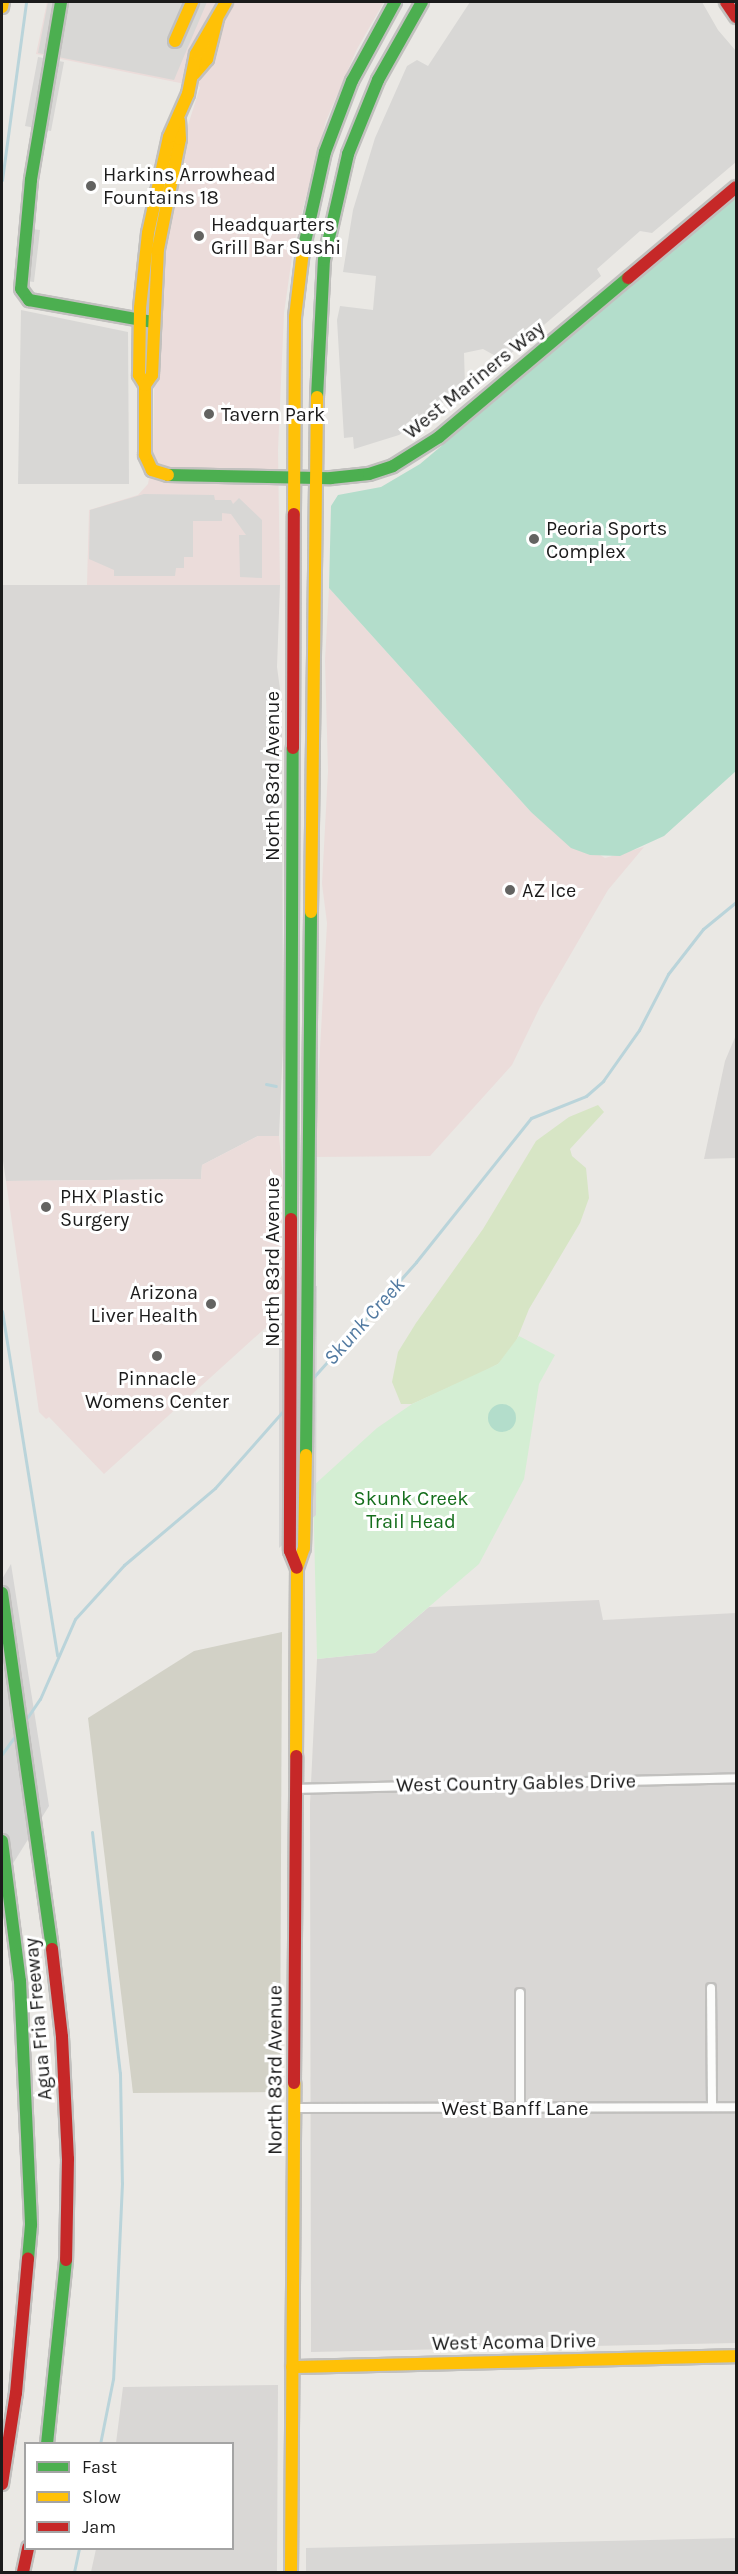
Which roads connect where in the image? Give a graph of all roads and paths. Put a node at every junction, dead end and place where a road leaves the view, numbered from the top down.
1 (3, 2) edge
2 (62, 2) edge
3 (192, 2) edge
4 (226, 2) edge
5 (395, 2) edge
6 (422, 2) edge
7 (726, 2) edge
8 (2, 7) edge
9 (736, 17) edge
10 (175, 41) dead end
11 (736, 188) edge
12 (146, 322) junction
13 (293, 478) junction
14 (316, 478) junction
15 (297, 1568) junction
16 (2, 1593) edge
17 (736, 1778) edge
18 (297, 1789) junction
19 (2, 1841) edge
20 (711, 1988) dead end
21 (520, 1993) dead end
22 (712, 2107) junction
23 (736, 2107) edge
24 (294, 2108) junction
25 (520, 2108) junction
26 (736, 2356) edge
27 (292, 2367) junction
28 (47, 2442) edge
29 (2, 2484) edge
30 (28, 2550) edge
31 (23, 2572) edge
32 (291, 2572) edge

1 - 8 main road
2 - 12 main road
3 - 10 main road
4 - 12 main road
5 - 13 main road, North 83rd Avenue
6 - 14 main road, North 83rd Avenue
7 - 9 main road
11 - 14 main road, West Mariners Way
12 - 13 main road, West Mariners Way
13 - 14 main road, West Mariners Way
13 - 15 main road, North 83rd Avenue
14 - 15 main road, North 83rd Avenue
15 - 18 main road, North 83rd Avenue
16 - 28 main road, Agua Fria Freeway
17 - 18 street, West Country Gables Drive
18 - 24 main road, North 83rd Avenue
19 - 29 main road, Agua Fria Freeway
20 - 22 street
21 - 25 street
22 - 23 street, West Banff Lane
22 - 25 street, West Banff Lane
24 - 25 street, West Banff Lane
24 - 27 main road, North 83rd Avenue
26 - 27 main road, West Acoma Drive
27 - 32 main road, North 83rd Avenue
30 - 31 main road

